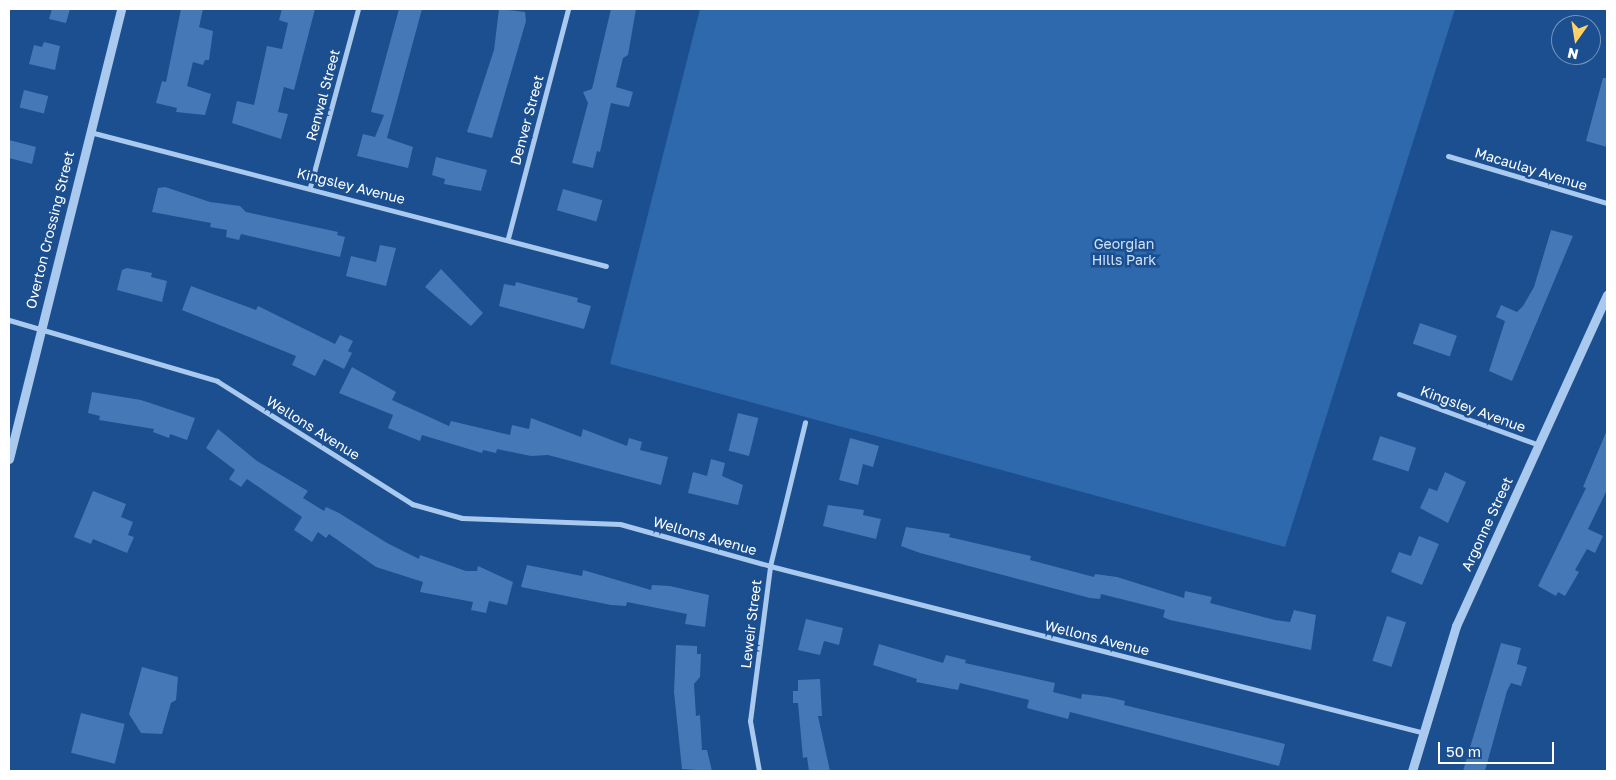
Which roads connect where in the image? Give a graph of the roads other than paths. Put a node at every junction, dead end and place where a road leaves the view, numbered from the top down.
1 (121, 9) edge
2 (358, 9) edge
3 (568, 9) edge
4 (90, 132) junction
5 (1448, 156) dead end
6 (310, 187) junction
7 (1607, 203) edge
8 (508, 238) junction
9 (606, 266) dead end
10 (1607, 295) edge
11 (9, 320) edge
12 (39, 329) junction
13 (1399, 394) dead end
14 (805, 422) dead end
15 (1538, 446) junction
16 (9, 459) edge
17 (770, 566) junction
18 (1421, 732) junction
19 (759, 771) edge
20 (1412, 771) edge

1 - 4 street, Overton Crossing Street
2 - 6 street, Renwal Street
3 - 8 street, Denver Street
4 - 6 street, Kingsley Avenue
4 - 12 street, Overton Crossing Street
5 - 7 street, Macaulay Avenue
6 - 8 street, Kingsley Avenue
8 - 9 street, Kingsley Avenue
10 - 15 street, Argonne Street
11 - 12 street, Wellons Avenue
12 - 16 street, Overton Crossing Street
12 - 17 street, Wellons Avenue
13 - 15 street, Kingsley Avenue
14 - 17 street, Leweir Street
15 - 18 street, Argonne Street
17 - 18 street, Wellons Avenue
17 - 19 street, Leweir Street
18 - 20 street, Argonne Street

